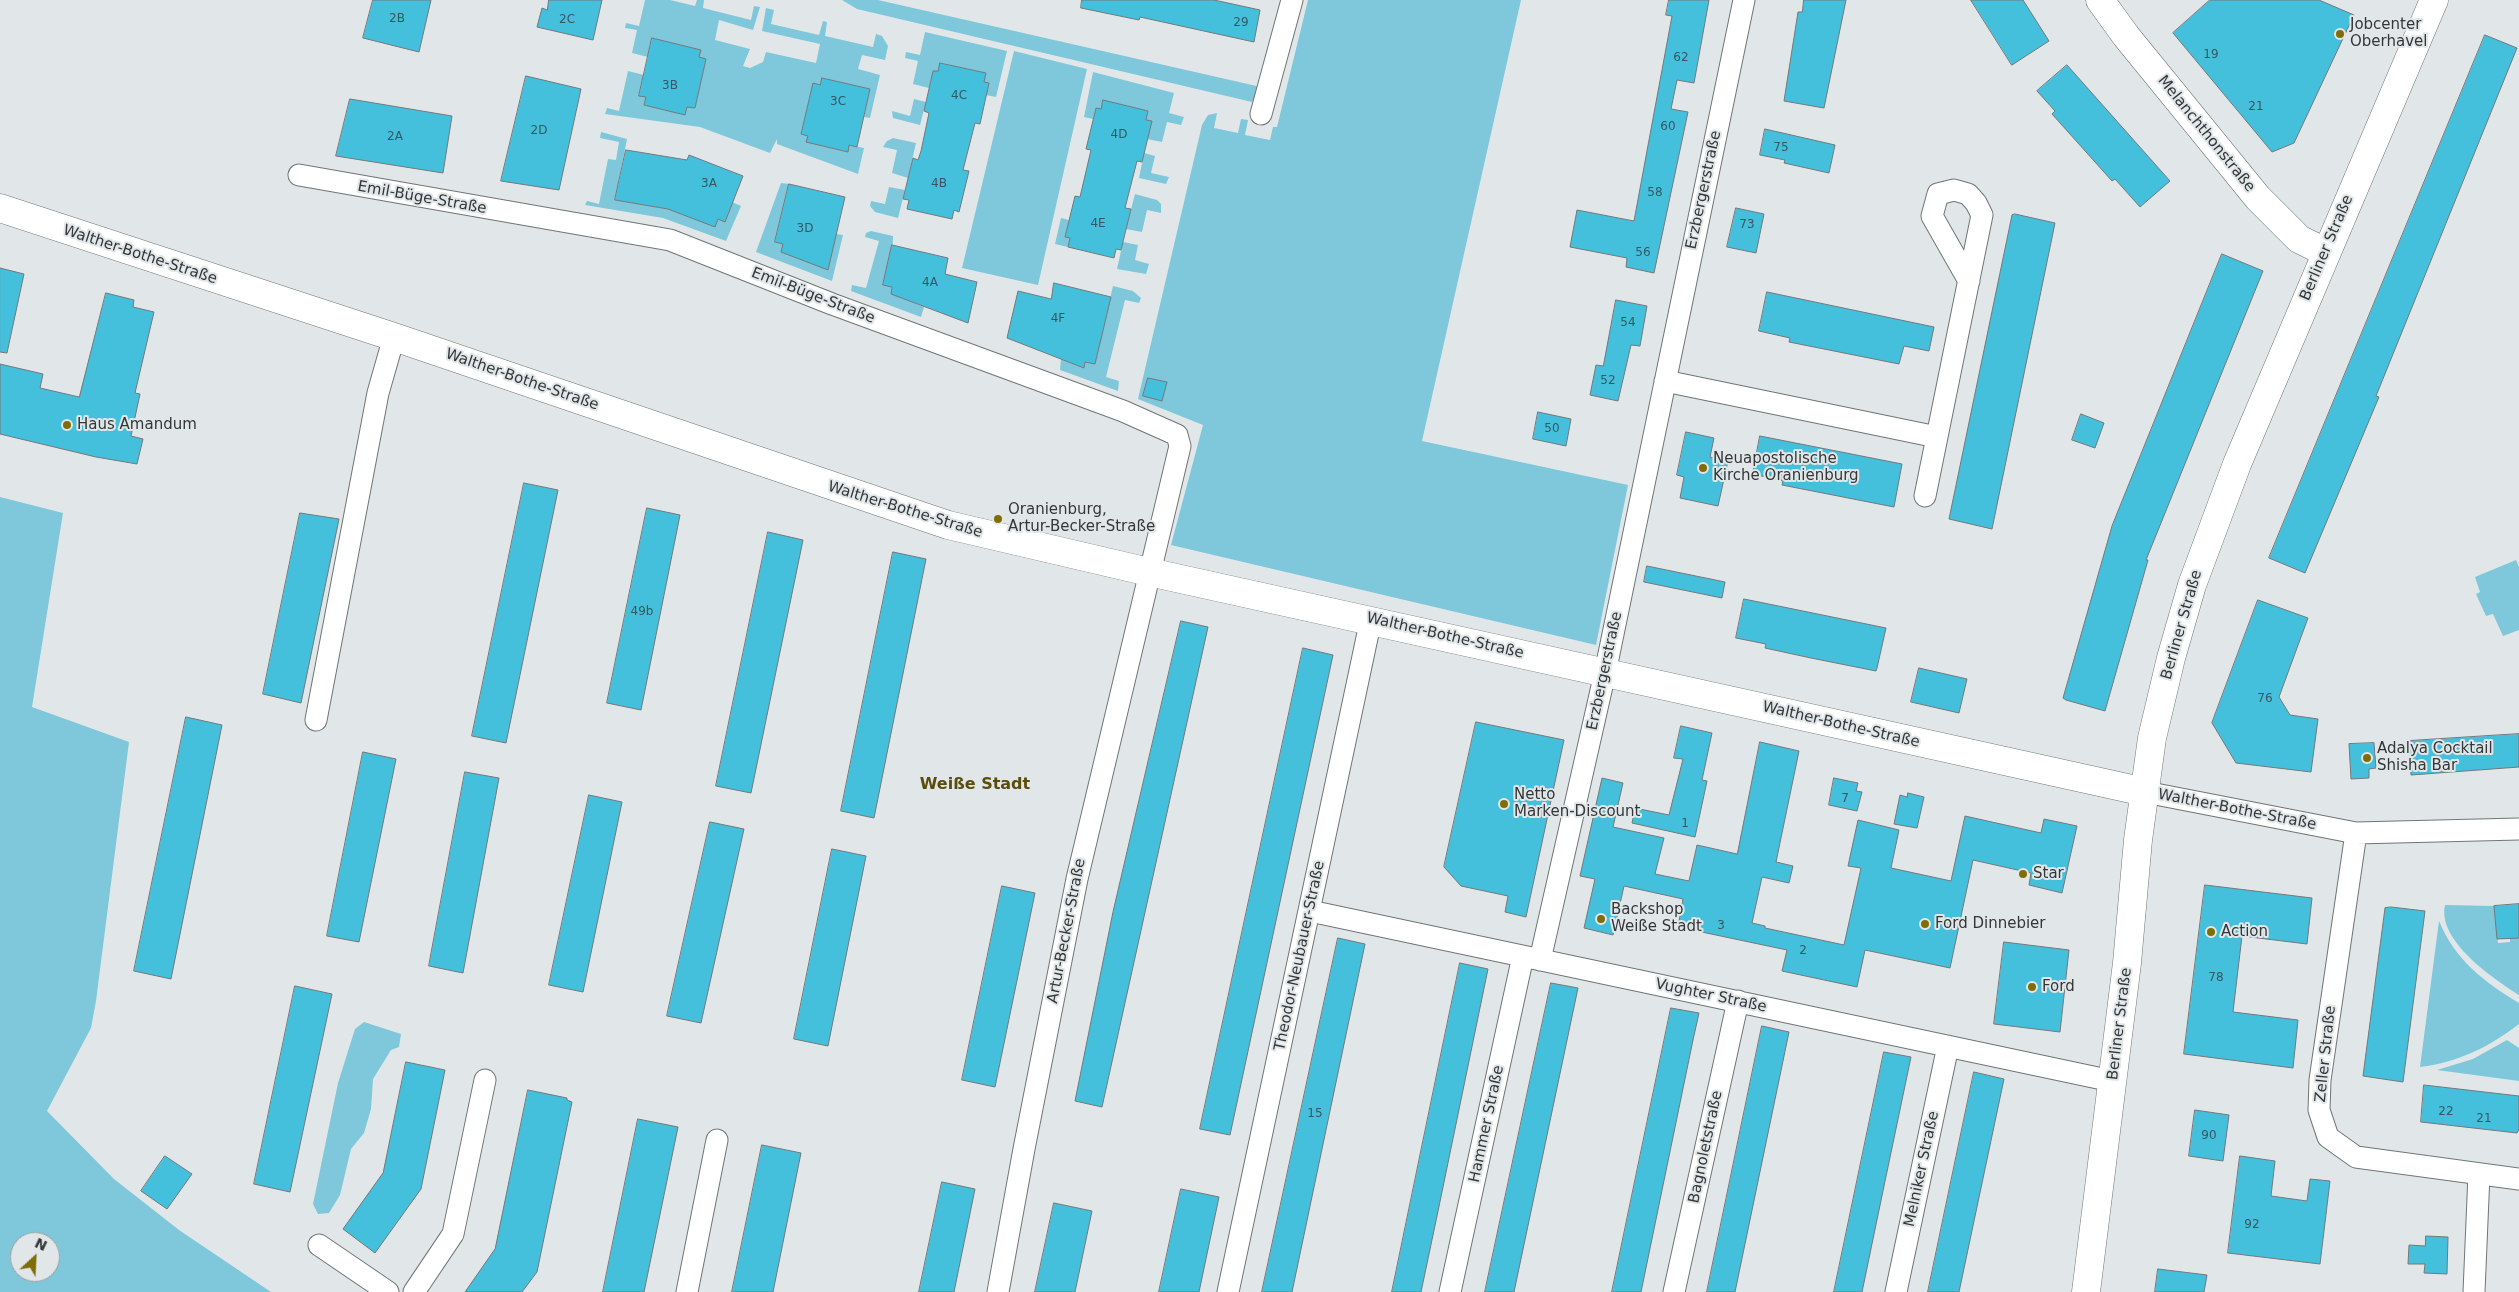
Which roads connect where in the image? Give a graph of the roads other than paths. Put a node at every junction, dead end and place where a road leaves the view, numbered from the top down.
1 (1292, 0) edge
2 (1744, 0) edge
3 (2100, 0) edge
4 (2434, 0) edge
5 (1261, 114) dead end
6 (299, 175) dead end
7 (0, 208) edge
8 (2325, 252) junction
9 (1969, 281) dead end
10 (394, 338) junction
11 (1665, 381) junction
12 (1937, 437) junction
13 (1925, 496) dead end
14 (1149, 572) junction
15 (1371, 619) junction
16 (1606, 672) junction
17 (316, 720) dead end
18 (2145, 792) junction
19 (2519, 830) edge
20 (2356, 833) junction
21 (1310, 911) junction
22 (1531, 958) junction
23 (1738, 1001) junction
24 (1948, 1046) junction
25 (485, 1080) dead end
26 (2112, 1081) junction
27 (717, 1140) dead end
28 (2479, 1174) junction
29 (2519, 1179) edge
30 (319, 1245) dead end
31 (388, 1292) edge
32 (414, 1292) edge
33 (688, 1292) edge
34 (998, 1292) edge
35 (1228, 1292) edge
36 (1450, 1292) edge
37 (1674, 1292) edge
38 (1896, 1292) edge
39 (2086, 1292) edge
40 (2474, 1292) edge

1 - 5 street
2 - 11 street, Erzbergerstraße
3 - 8 street, Melanchthonstraße
4 - 8 street, Berliner Straße
6 - 14 street, Emil-Büge-Straße
7 - 10 street, Walther-Bothe-Straße
8 - 18 street, Berliner Straße
9 - 12 street
10 - 14 street, Walther-Bothe-Straße
10 - 17 street
11 - 12 street
11 - 16 street, Erzbergerstraße
12 - 13 street
14 - 15 street, Walther-Bothe-Straße
14 - 34 street, Artur-Becker-Straße
15 - 16 street, Walther-Bothe-Straße
15 - 21 street, Theodor-Neubauer-Straße
16 - 18 street, Walther-Bothe-Straße
16 - 22 street, Erzbergerstraße
18 - 20 street, Walther-Bothe-Straße
18 - 26 street, Berliner Straße
19 - 20 street, Walther-Bothe-Straße
20 - 28 street, Zeller Straße
21 - 22 street, Vughter Straße
21 - 35 street, Theodor-Neubauer-Straße
22 - 23 street, Vughter Straße
22 - 36 street, Hammer Straße
23 - 24 street, Vughter Straße
23 - 37 street, Bagnoletstraße
24 - 26 street, Vughter Straße
24 - 38 street, Melniker Straße
25 - 32 street
26 - 39 street, Berliner Straße
27 - 33 street
28 - 29 street, Zeller Straße
28 - 40 street
30 - 31 street

